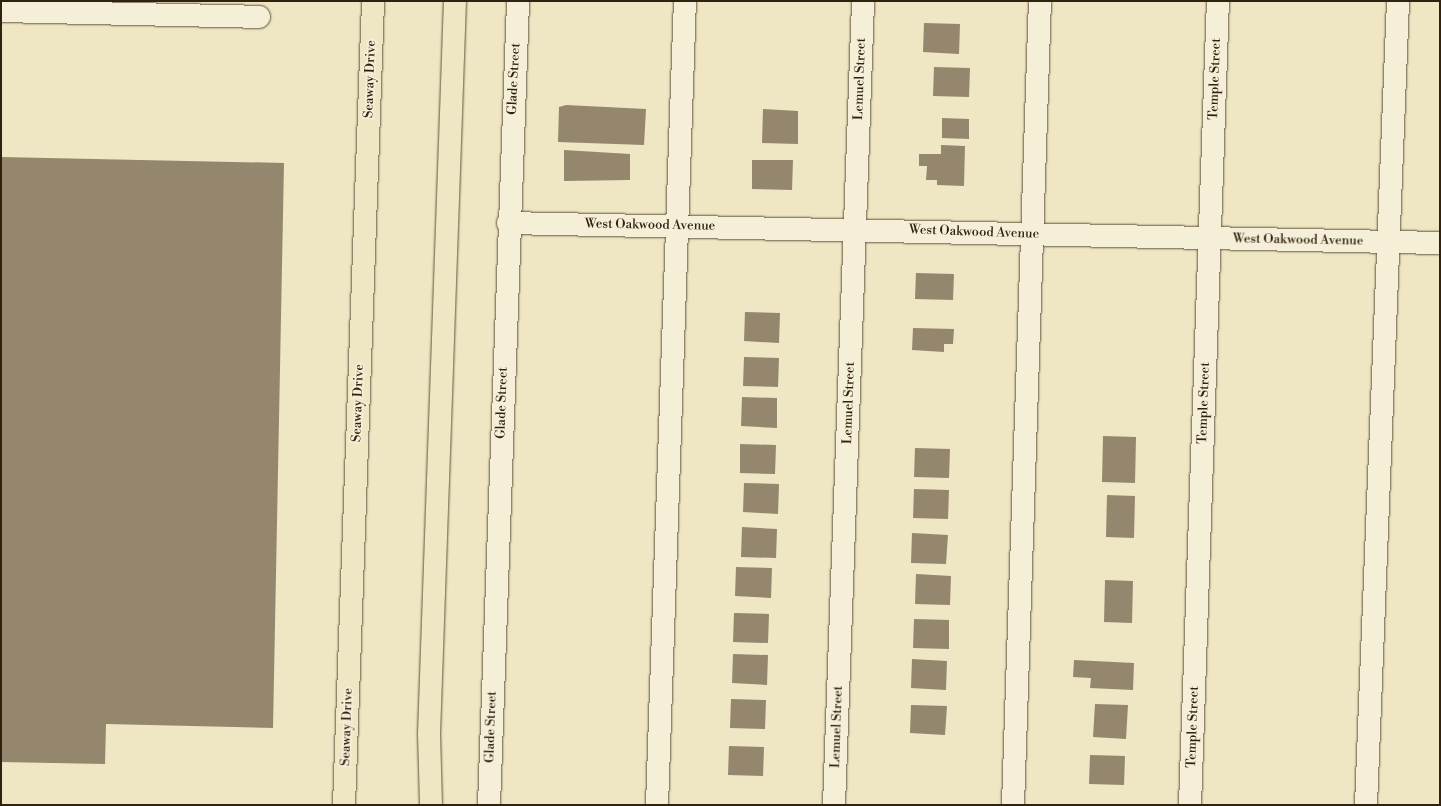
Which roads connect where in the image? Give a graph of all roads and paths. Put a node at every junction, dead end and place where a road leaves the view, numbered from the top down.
1 (373, 1) edge
2 (455, 1) edge
3 (518, 1) edge
4 (685, 1) edge
5 (863, 1) edge
6 (1040, 1) edge
7 (1218, 1) edge
8 (1398, 1) edge
9 (1, 11) edge
10 (259, 17) dead end
11 (508, 223) junction
12 (675, 226) junction
13 (855, 229) junction
14 (1033, 234) junction
15 (1209, 238) junction
16 (1388, 242) junction
17 (1440, 244) edge
18 (344, 805) edge
19 (431, 805) edge
20 (489, 805) edge
21 (657, 805) edge
22 (834, 805) edge
23 (1012, 805) edge
24 (1190, 805) edge
25 (1366, 805) edge

1 - 18 highway, Seaway Drive
2 - 19 highway
3 - 11 street, Glade Street
4 - 12 street
5 - 13 street, Lemuel Street
6 - 14 street
7 - 15 street, Temple Street
8 - 16 street
9 - 10 street
11 - 12 street, West Oakwood Avenue
11 - 20 street, Glade Street
12 - 13 street, West Oakwood Avenue
12 - 21 street
13 - 14 street, West Oakwood Avenue
13 - 22 street, Lemuel Street
14 - 15 street, West Oakwood Avenue
14 - 23 street
15 - 16 street, West Oakwood Avenue
15 - 24 street, Temple Street
16 - 17 street, West Oakwood Avenue
16 - 25 street

